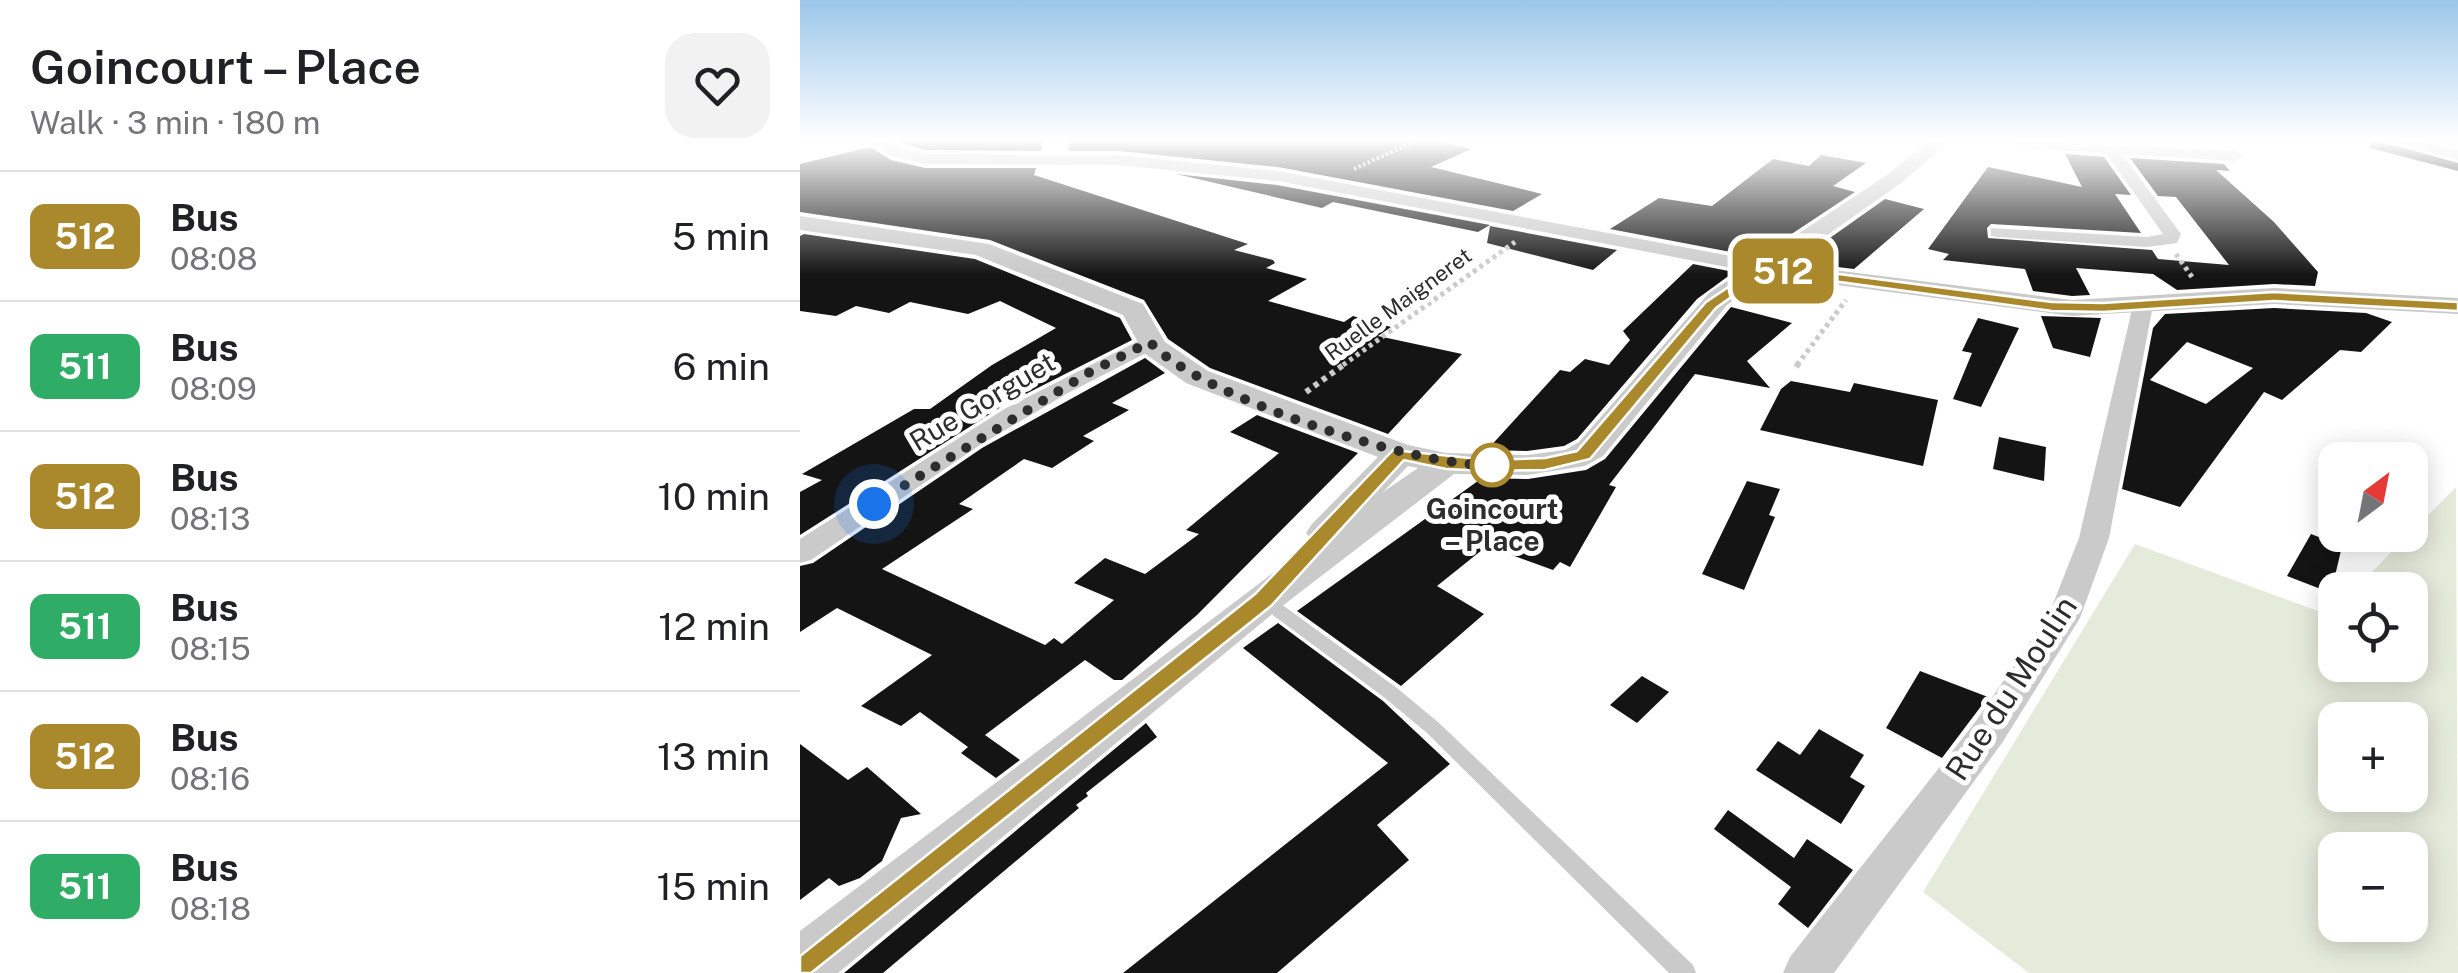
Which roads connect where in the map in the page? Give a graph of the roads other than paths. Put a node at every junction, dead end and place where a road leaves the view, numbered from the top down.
1 (1324, 184) edge
2 (1885, 184) edge
3 (2137, 184) edge
4 (800, 222) edge
5 (1997, 232) dead end
6 (1763, 268) junction
7 (2143, 305) junction
8 (2458, 306) edge
9 (1150, 342) junction
10 (1400, 454) junction
11 (1446, 463) junction
12 (800, 553) edge
13 (1263, 600) junction
14 (800, 967) edge
15 (1684, 973) edge
16 (1806, 973) edge

1 - 6 street
2 - 6 street
3 - 5 street
4 - 9 street
6 - 7 street
6 - 11 street
7 - 8 street
7 - 16 street, Rue du Moulin
9 - 10 street
9 - 12 street, Rue Gorguet
10 - 11 street
10 - 13 street
11 - 13 street
13 - 14 street
13 - 15 lane

